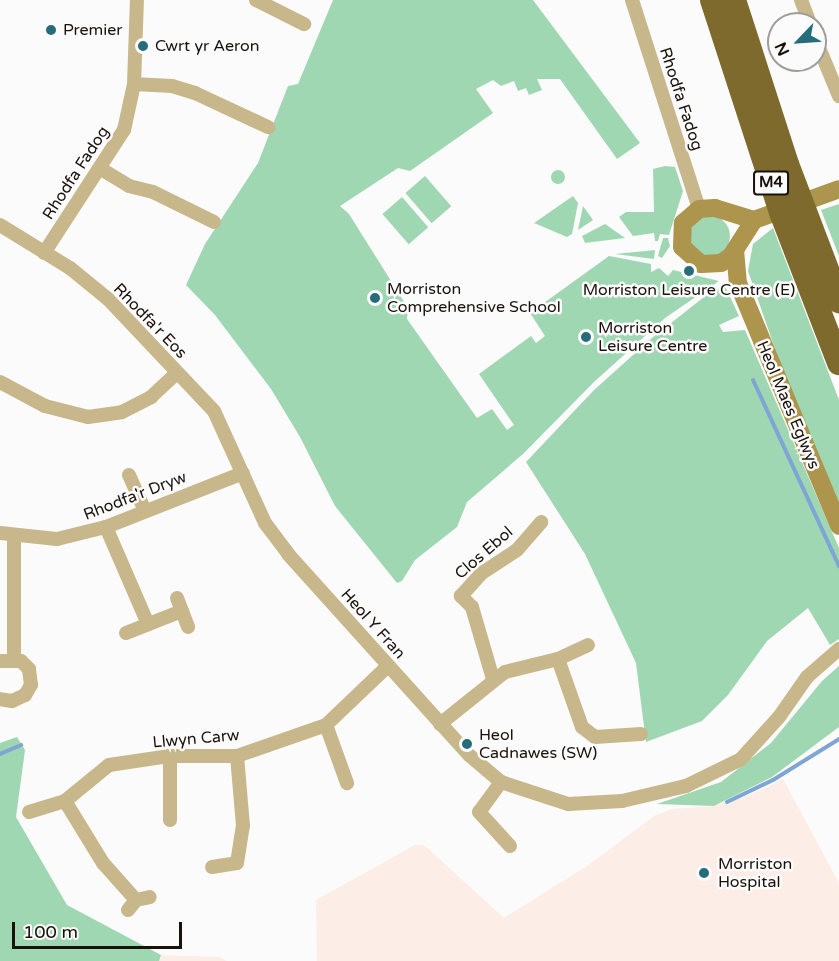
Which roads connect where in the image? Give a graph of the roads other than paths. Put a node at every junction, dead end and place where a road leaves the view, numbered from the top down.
1 (137, 0) edge
2 (256, 0) edge
3 (632, 0) edge
4 (712, 0) edge
5 (734, 0) edge
6 (304, 24) dead end
7 (832, 66) edge
8 (134, 84) junction
9 (839, 96) edge
10 (268, 127) dead end
11 (101, 169) junction
12 (839, 189) edge
13 (699, 209) junction
14 (727, 213) junction
15 (754, 220) junction
16 (214, 222) dead end
17 (0, 225) edge
18 (736, 247) junction
19 (44, 253) junction
20 (714, 265) junction
21 (738, 283) junction
22 (839, 301) edge
23 (839, 363) edge
24 (177, 374) junction
25 (0, 383) edge
26 (243, 473) junction
27 (129, 475) dead end
28 (144, 509) junction
29 (541, 522) dead end
30 (839, 526) edge
31 (106, 527) junction
32 (7, 534) edge
33 (148, 624) junction
34 (188, 627) dead end
35 (126, 633) dead end
36 (588, 645) dead end
37 (839, 649) edge
38 (558, 659) junction
39 (7, 660) edge
40 (388, 666) junction
41 (493, 679) junction
42 (0, 699) edge
43 (440, 724) junction
44 (326, 725) junction
45 (641, 734) dead end
46 (170, 756) junction
47 (237, 756) junction
48 (501, 782) junction
49 (347, 783) dead end
50 (65, 801) junction
51 (29, 812) dead end
52 (170, 820) dead end
53 (510, 846) dead end
54 (212, 867) dead end
55 (150, 897) dead end

1 - 8 street, Rhodfa Fadog
2 - 6 street
3 - 13 street, Rhodfa Fadog
4 - 23 highway, M4
5 - 22 highway, M4
7 - 9 street
8 - 10 street
8 - 11 street, Rhodfa Fadog
11 - 16 street
11 - 19 street, Rhodfa Fadog
12 - 15 street
13 - 14 street
13 - 20 street
14 - 15 street
14 - 18 street, Heol Maes Eglwys
15 - 18 street
17 - 19 street, Rhodfa'r Eos
18 - 20 street
18 - 21 street, Heol Maes Eglwys
19 - 24 street, Rhodfa'r Eos
20 - 21 street
21 - 30 street, Heol Maes Eglwys
24 - 25 street
24 - 26 street, Rhodfa'r Eos
26 - 28 street, Rhodfa'r Dryw
26 - 40 street, Heol Y Fran
27 - 28 street
28 - 31 street, Rhodfa'r Dryw
29 - 41 street, Clos Ebol
31 - 32 street, Rhodfa'r Dryw
31 - 33 street
32 - 39 street
33 - 34 street
33 - 35 street
36 - 38 street
37 - 48 street, Heol Y Fran
38 - 41 street
38 - 45 street
39 - 42 street
40 - 43 street, Heol Y Fran
40 - 44 street, Llwyn Carw
41 - 43 street
43 - 48 street, Heol Y Fran
44 - 47 street, Llwyn Carw
44 - 49 street
46 - 47 street, Llwyn Carw
46 - 50 street, Llwyn Carw
46 - 52 street
47 - 54 street
48 - 53 street
50 - 51 street, Llwyn Carw
50 - 55 street

